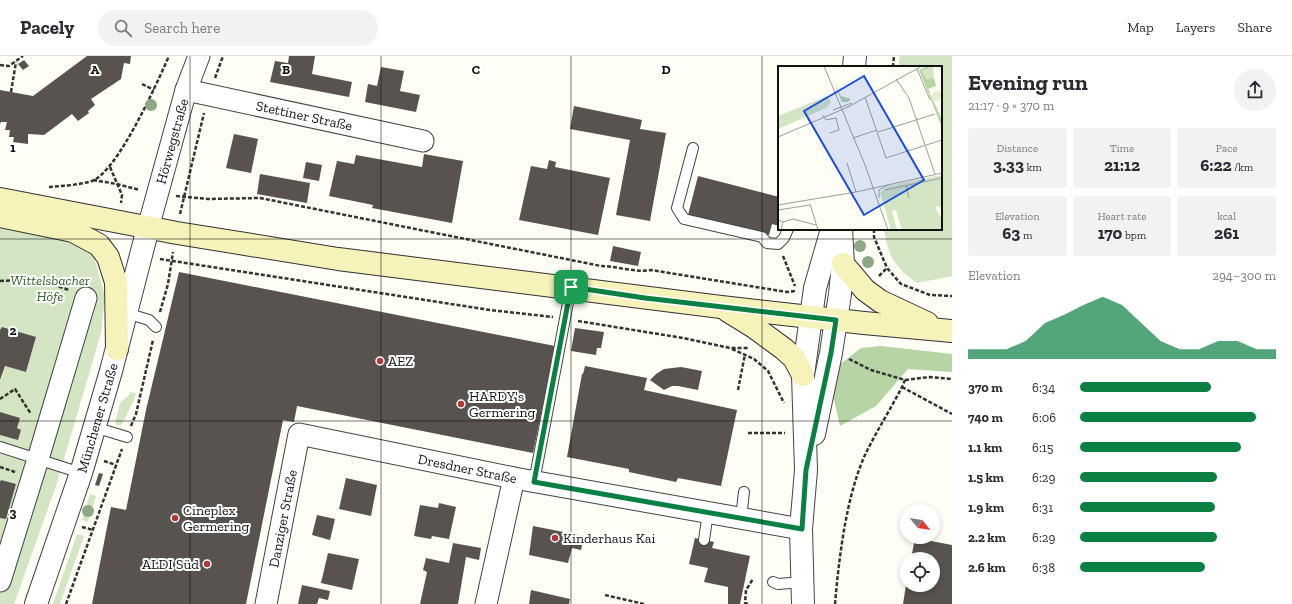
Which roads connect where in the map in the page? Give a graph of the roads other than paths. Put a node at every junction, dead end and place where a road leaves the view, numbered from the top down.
1 (199, 56) edge
2 (855, 56) edge
3 (854, 66) edge
4 (186, 90) junction
5 (423, 141) dead end
6 (693, 148) dead end
7 (0, 199) edge
8 (0, 216) edge
9 (148, 228) junction
10 (788, 230) edge
11 (832, 230) edge
12 (841, 230) edge
13 (843, 264) junction
14 (571, 287) junction
15 (86, 298) road end
16 (721, 307) junction
17 (126, 313) junction
18 (811, 317) junction
19 (836, 320) junction
20 (156, 327) dead end
21 (947, 330) edge
22 (117, 349) junction
23 (804, 375) junction
24 (94, 427) junction
25 (299, 434) joint
26 (127, 437) dead end
27 (0, 447) edge
28 (38, 459) junction
29 (806, 470) junction
30 (81, 473) junction
31 (524, 480) junction
32 (744, 492) dead end
33 (708, 512) junction
34 (741, 518) junction
35 (802, 529) junction
36 (704, 540) dead end
37 (0, 581) edge
38 (773, 582) dead end
39 (803, 582) junction
40 (36, 604) edge
41 (266, 604) edge
42 (486, 604) edge
43 (803, 604) edge

1 - 4 street, Hörwegstraße
2 - 3 street
4 - 5 street, Stettiner Straße
4 - 9 street, Hörwegstraße
6 - 10 lane
7 - 9 main road
8 - 22 main road
9 - 14 main road
9 - 17 street, Münchener Straße
11 - 18 street
12 - 13 street
13 - 19 street
13 - 21 main road
14 - 16 main road
14 - 31 lane
15 - 28 street
16 - 18 main road
16 - 23 main road
17 - 20 lane
17 - 22 street, Münchener Straße
18 - 19 main road
18 - 23 street
19 - 21 main road
19 - 29 street
22 - 24 street, Münchener Straße
23 - 29 street
24 - 26 lane
24 - 30 street, Münchener Straße
25 - 31 street, Dresdner Straße
25 - 41 street, Danziger Straße
27 - 28 lane
28 - 30 lane
28 - 37 street
29 - 35 street
30 - 40 street, Münchener Straße
31 - 33 street, Dresdner Straße
31 - 42 street
32 - 34 lane
33 - 34 street, Dresdner Straße
33 - 36 lane
34 - 35 street, Dresdner Straße
35 - 39 street
38 - 39 lane
39 - 43 street

